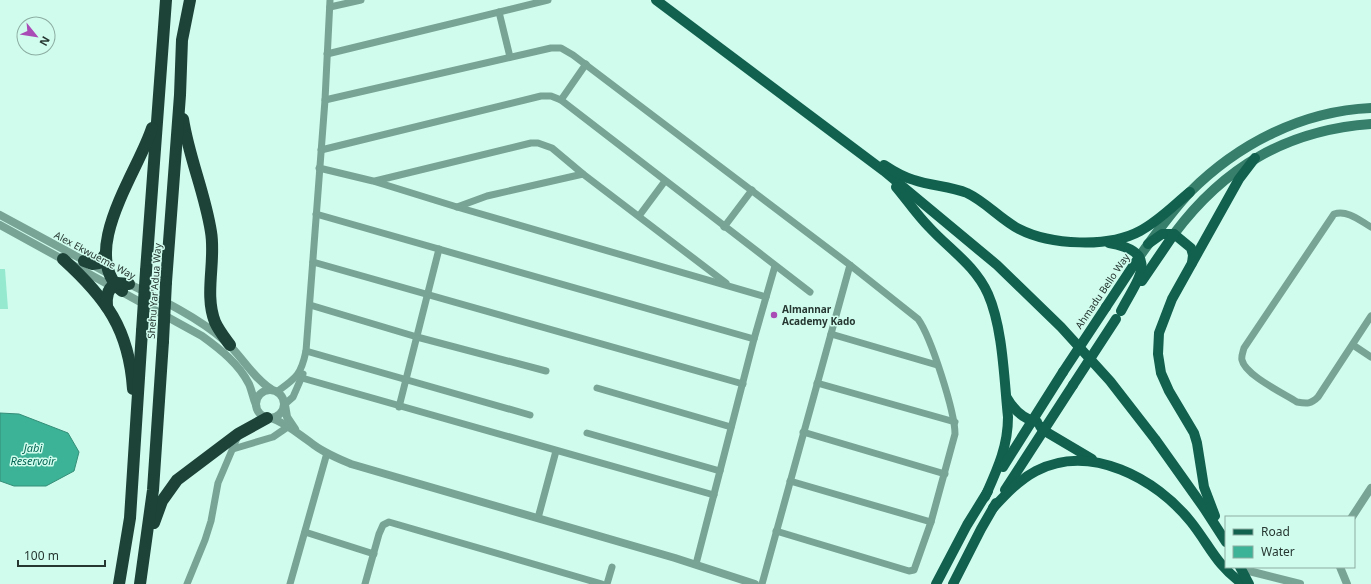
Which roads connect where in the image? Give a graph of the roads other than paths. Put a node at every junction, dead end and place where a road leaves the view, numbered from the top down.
1 (166, 0) edge
2 (190, 0) edge
3 (361, 0) edge
4 (548, 0) edge
5 (656, 0) edge
6 (330, 4) edge
7 (499, 12) junction
8 (327, 54) junction
9 (510, 57) junction
10 (586, 64) junction
11 (180, 95) junction
12 (325, 100) junction
13 (561, 100) junction
14 (1371, 108) edge
15 (157, 111) junction
16 (1371, 124) edge
17 (845, 142) junction
18 (321, 150) junction
19 (1255, 158) junction
20 (319, 168) junction
21 (884, 171) junction
22 (584, 174) junction
23 (374, 181) junction
24 (665, 181) junction
25 (752, 190) junction
26 (1190, 192) junction
27 (457, 207) junction
28 (316, 214) junction
29 (0, 215) edge
30 (639, 216) junction
31 (0, 225) edge
32 (724, 227) junction
33 (1371, 227) edge
34 (1174, 234) junction
35 (1100, 242) junction
36 (1148, 244) junction
37 (439, 249) junction
38 (106, 253) junction
39 (1139, 257) junction
40 (63, 259) junction
41 (84, 261) junction
42 (313, 262) junction
43 (1192, 263) junction
44 (850, 265) junction
45 (776, 266) junction
46 (117, 284) junction
47 (730, 286) junction
48 (810, 292) dead end
49 (427, 294) junction
50 (766, 297) junction
51 (310, 306) junction
52 (107, 307) junction
53 (1119, 315) junction
54 (1371, 316) edge
55 (830, 334) junction
56 (417, 337) junction
57 (754, 339) junction
58 (230, 345) junction
59 (1353, 345) junction
60 (306, 351) junction
61 (1371, 357) edge
62 (304, 360) junction
63 (937, 365) junction
64 (546, 371) dead end
65 (302, 378) junction
66 (406, 380) junction
67 (817, 383) junction
68 (743, 384) junction
69 (597, 388) dead end
70 (274, 390) junction
71 (1005, 394) junction
72 (285, 404) junction
73 (256, 405) junction
74 (399, 407) junction
75 (530, 415) dead end
76 (269, 418) junction
77 (955, 422) junction
78 (1038, 424) junction
79 (289, 426) junction
80 (731, 427) junction
81 (297, 431) junction
82 (803, 432) junction
83 (587, 433) dead end
84 (136, 434) junction
85 (238, 434) junction
86 (233, 449) junction
87 (556, 452) junction
88 (328, 453) junction
89 (1095, 461) junction
90 (720, 471) junction
91 (944, 474) junction
92 (790, 481) junction
93 (1371, 488) edge
94 (714, 495) junction
95 (985, 497) junction
96 (993, 508) junction
97 (1353, 516) edge
98 (538, 518) junction
99 (931, 522) junction
100 (305, 532) junction
101 (776, 532) junction
102 (1225, 540) edge
103 (374, 554) junction
104 (696, 564) junction
105 (142, 566) junction
106 (612, 567) dead end
107 (1240, 568) edge
108 (1340, 568) edge
109 (120, 584) edge
110 (140, 584) edge
111 (187, 584) edge
112 (290, 584) edge
113 (365, 584) edge
114 (602, 584) edge
115 (607, 584) edge
116 (755, 584) edge
117 (762, 584) edge
118 (936, 584) edge
119 (953, 584) edge
120 (1243, 584) edge
121 (1249, 584) edge
122 (1300, 584) edge
123 (1347, 584) edge

1 - 15 highway, Shehu Yar'Adua Way
2 - 11 highway, Shehu Yar'Adua Way
3 - 6 street
4 - 7 street
5 - 17 main road
6 - 8 street
7 - 8 street
7 - 9 street
8 - 12 street
9 - 10 street
9 - 12 street
10 - 13 street
10 - 25 street
11 - 58 highway
11 - 105 highway, Shehu Yar'Adua Way, bridge
12 - 18 street
13 - 18 street
13 - 24 street
14 - 26 main road, Ahmadu Bello Way
15 - 38 highway
15 - 84 highway, Shehu Yar'Adua Way, bridge
16 - 19 main road
17 - 21 main road
17 - 35 main road
18 - 20 street
19 - 34 main road
19 - 43 main road
20 - 23 street
20 - 28 street
21 - 71 main road
21 - 102 main road
22 - 23 street
22 - 27 street
22 - 30 street
23 - 27 street
24 - 30 street
24 - 32 street
25 - 32 street
25 - 44 street
26 - 35 main road
26 - 36 main road, Ahmadu Bello Way
27 - 47 street
28 - 37 street
28 - 42 street
29 - 41 street, Alex Ekwueme Way
30 - 47 street
31 - 40 street, Alex Ekwueme Way
32 - 45 street
33 - 59 street
34 - 36 main road
34 - 43 main road
34 - 53 main road
35 - 39 main road
36 - 39 main road, Ahmadu Bello Way
37 - 49 street
37 - 57 street
38 - 41 highway
38 - 46 highway
39 - 53 main road
39 - 78 main road, Ahmadu Bello Way, bridge
40 - 46 street, Alex Ekwueme Way
40 - 52 highway
41 - 46 street, Alex Ekwueme Way
42 - 49 street
42 - 51 street
43 - 102 main road
44 - 55 street
44 - 63 street
45 - 48 street
45 - 50 street
46 - 52 highway
46 - 58 street, Alex Ekwueme Way
46 - 73 street, Alex Ekwueme Way
47 - 50 street
49 - 56 street
49 - 68 street
50 - 57 street
51 - 56 street
51 - 60 street
52 - 84 highway
53 - 78 main road, bridge
54 - 59 street
55 - 63 street
55 - 67 street
56 - 64 street
56 - 66 street
57 - 68 street
58 - 70 street, Alex Ekwueme Way
59 - 61 street
60 - 62 street
60 - 66 street
62 - 65 street
62 - 70 street
63 - 77 street
65 - 72 street
65 - 74 street
66 - 74 street
66 - 75 street
67 - 77 street
67 - 82 street
68 - 80 street
69 - 80 street
70 - 72 street
70 - 73 street
71 - 78 main road
71 - 95 main road
72 - 76 street
72 - 81 street
73 - 76 street
74 - 87 street
76 - 79 street
76 - 85 highway
77 - 91 street
78 - 89 main road
78 - 95 main road
78 - 96 main road
79 - 81 street
79 - 86 street
80 - 90 street
81 - 88 street
82 - 91 street
82 - 92 street
83 - 90 street
84 - 109 highway, Shehu Yar'Adua Way
85 - 86 street
85 - 105 highway
86 - 111 street
87 - 94 street
87 - 98 street
88 - 98 street
88 - 100 street
89 - 96 main road
89 - 120 main road
90 - 94 street
91 - 99 street
92 - 99 street
92 - 101 street
93 - 97 street
94 - 104 street
95 - 118 main road
96 - 119 main road
98 - 104 street
99 - 101 street
100 - 103 street
100 - 112 street
101 - 117 street
103 - 113 street
103 - 114 street
104 - 116 street
105 - 110 highway, Shehu Yar'Adua Way
106 - 115 street
107 - 121 main road
107 - 122 street
108 - 123 street

